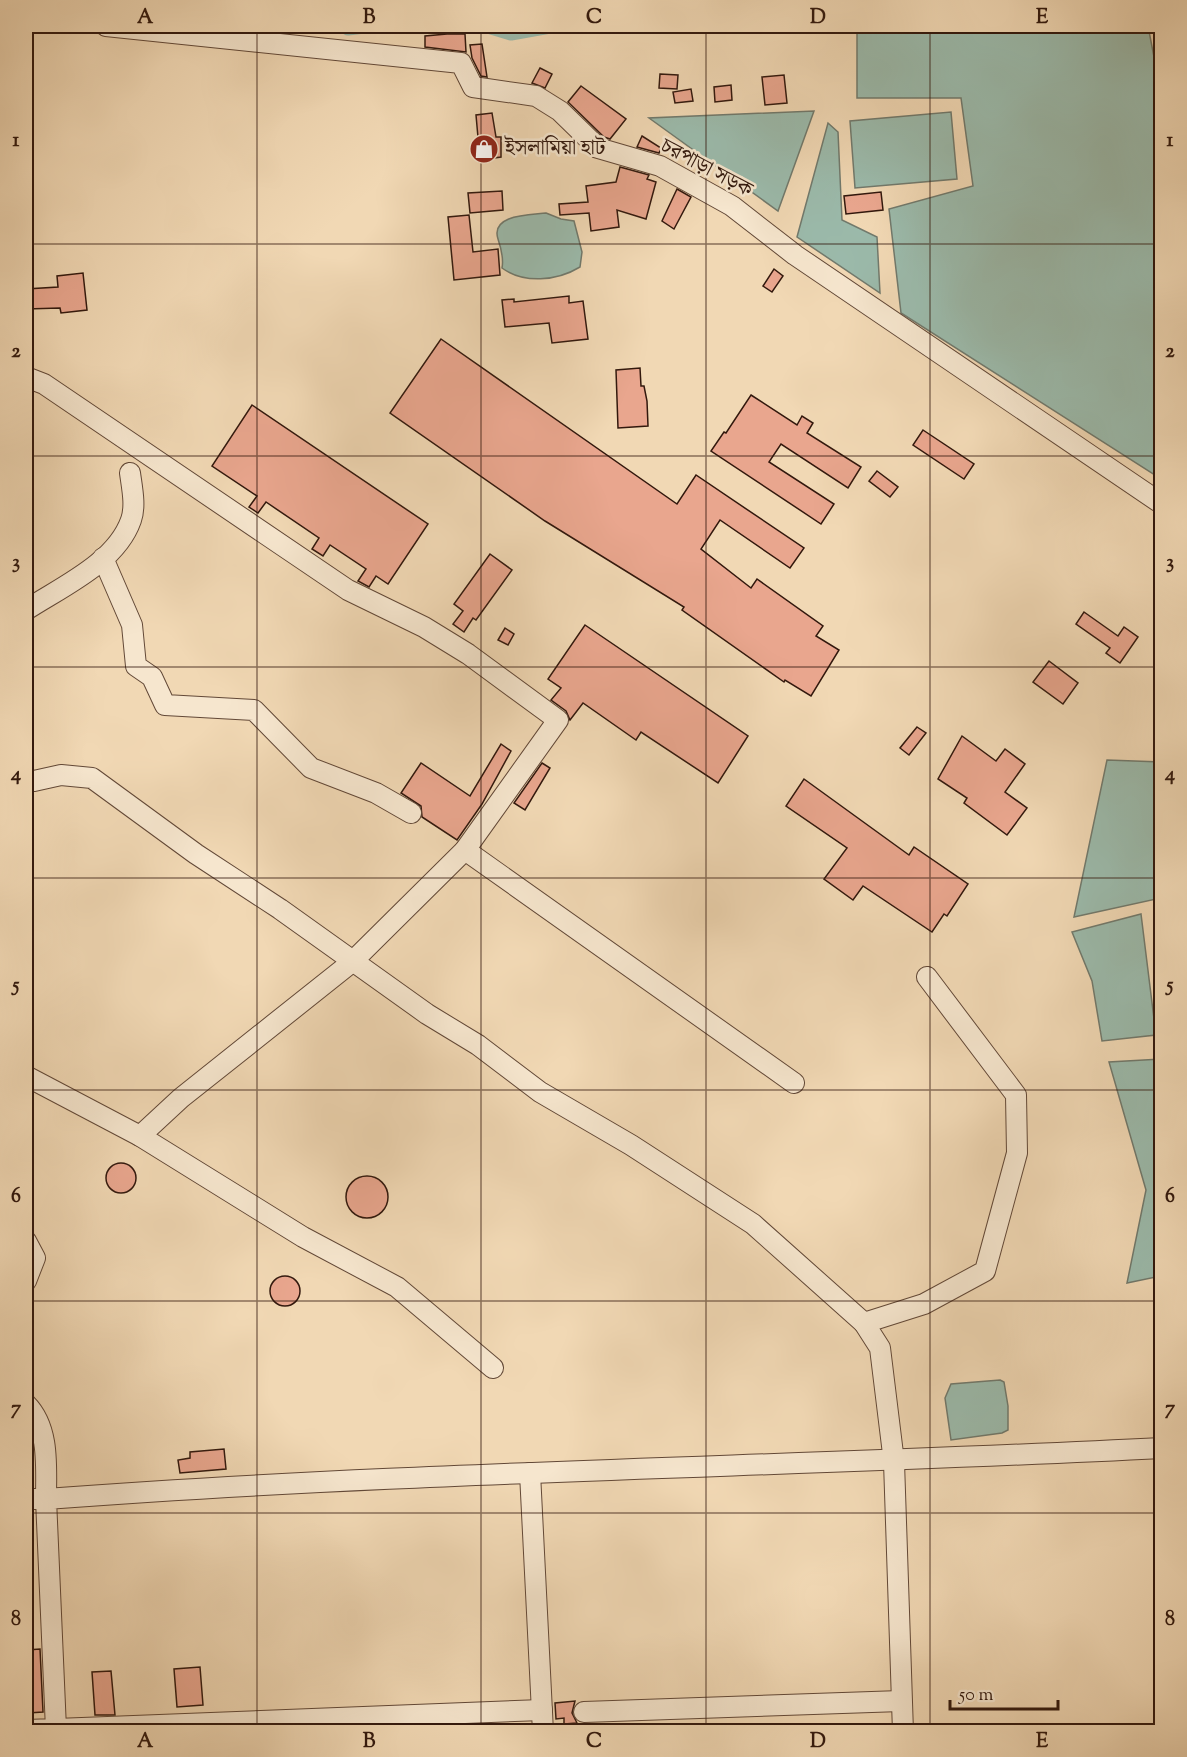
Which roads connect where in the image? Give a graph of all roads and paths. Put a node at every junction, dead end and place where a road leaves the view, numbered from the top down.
1 (106, 26) edge
2 (26, 377) edge
3 (130, 473) dead end
4 (1161, 504) edge
5 (103, 558) junction
6 (26, 610) edge
7 (26, 779) edge
8 (411, 813) dead end
9 (465, 850) junction
10 (352, 962) junction
11 (927, 977) dead end
12 (26, 1076) edge
13 (794, 1083) dead end
14 (140, 1136) junction
15 (26, 1240) edge
16 (26, 1281) edge
17 (864, 1323) junction
18 (493, 1368) dead end
19 (26, 1404) edge
20 (1161, 1448) edge
21 (894, 1462) junction
22 (530, 1473) junction
23 (26, 1499) edge
24 (46, 1499) junction
25 (901, 1701) junction
26 (542, 1710) junction
27 (584, 1712) dead end
28 (26, 1730) edge
29 (56, 1730) edge
30 (543, 1731) edge
31 (903, 1731) edge

1 - 4 street, চরপাড়া সড়ক
2 - 9 street
3 - 5 street
5 - 6 street
5 - 8 street
7 - 10 street
9 - 10 street
9 - 13 street
10 - 14 street
10 - 17 street
11 - 17 street
12 - 14 street
14 - 18 street
15 - 16 street
17 - 21 street
19 - 24 street
20 - 21 street
21 - 22 street
21 - 25 street
22 - 24 street
22 - 26 street
23 - 24 street
24 - 29 street
25 - 27 street
25 - 31 street
26 - 29 street
26 - 30 street
28 - 29 street

